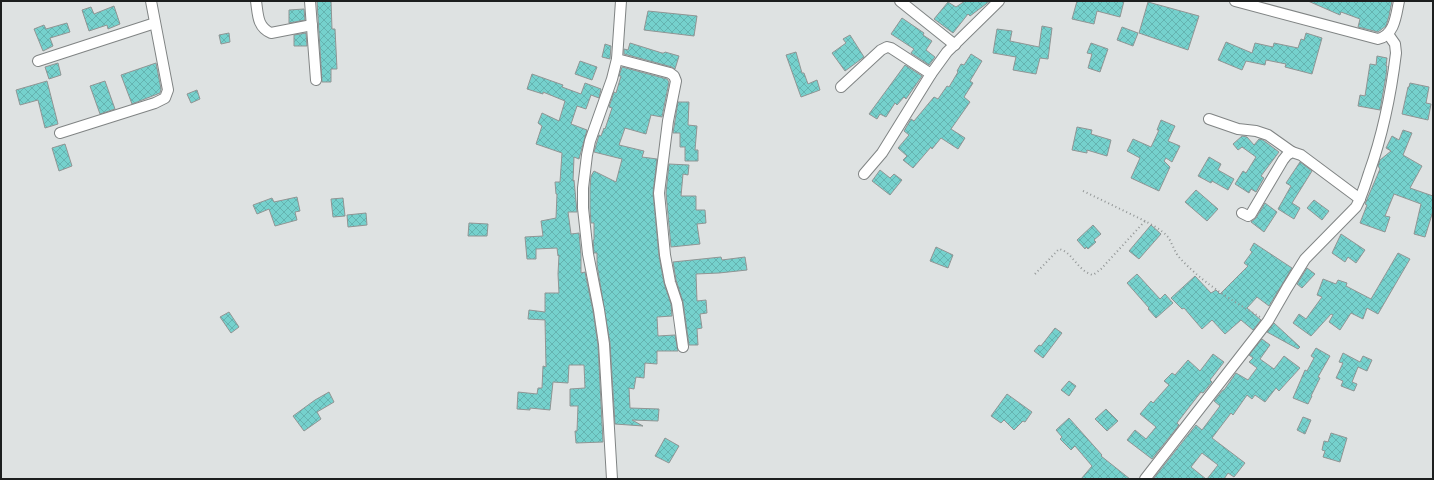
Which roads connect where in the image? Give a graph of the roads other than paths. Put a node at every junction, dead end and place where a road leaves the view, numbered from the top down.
1 (151, 1) edge
2 (256, 1) edge
3 (310, 1) edge
4 (620, 1) edge
5 (900, 1) edge
6 (999, 1) edge
7 (1235, 1) edge
8 (1399, 1) edge
9 (155, 23) junction
10 (312, 25) junction
11 (1388, 34) junction
12 (955, 45) junction
13 (616, 59) junction
14 (38, 61) dead end
15 (931, 74) junction
16 (316, 80) dead end
17 (841, 87) dead end
18 (1209, 119) dead end
19 (60, 133) dead end
20 (1292, 152) junction
21 (864, 174) dead end
22 (1360, 199) junction
23 (1242, 213) dead end
24 (683, 347) dead end
25 (612, 479) edge
26 (1145, 479) edge

1 - 9 street
2 - 10 street
3 - 10 street
4 - 13 street
5 - 12 street
6 - 12 street
7 - 11 street
8 - 11 street
9 - 14 street
9 - 19 street
10 - 16 street
11 - 22 street
12 - 15 street
13 - 24 street
13 - 25 street
15 - 17 street
15 - 21 street
18 - 20 street
20 - 22 street
20 - 23 street
22 - 26 street

